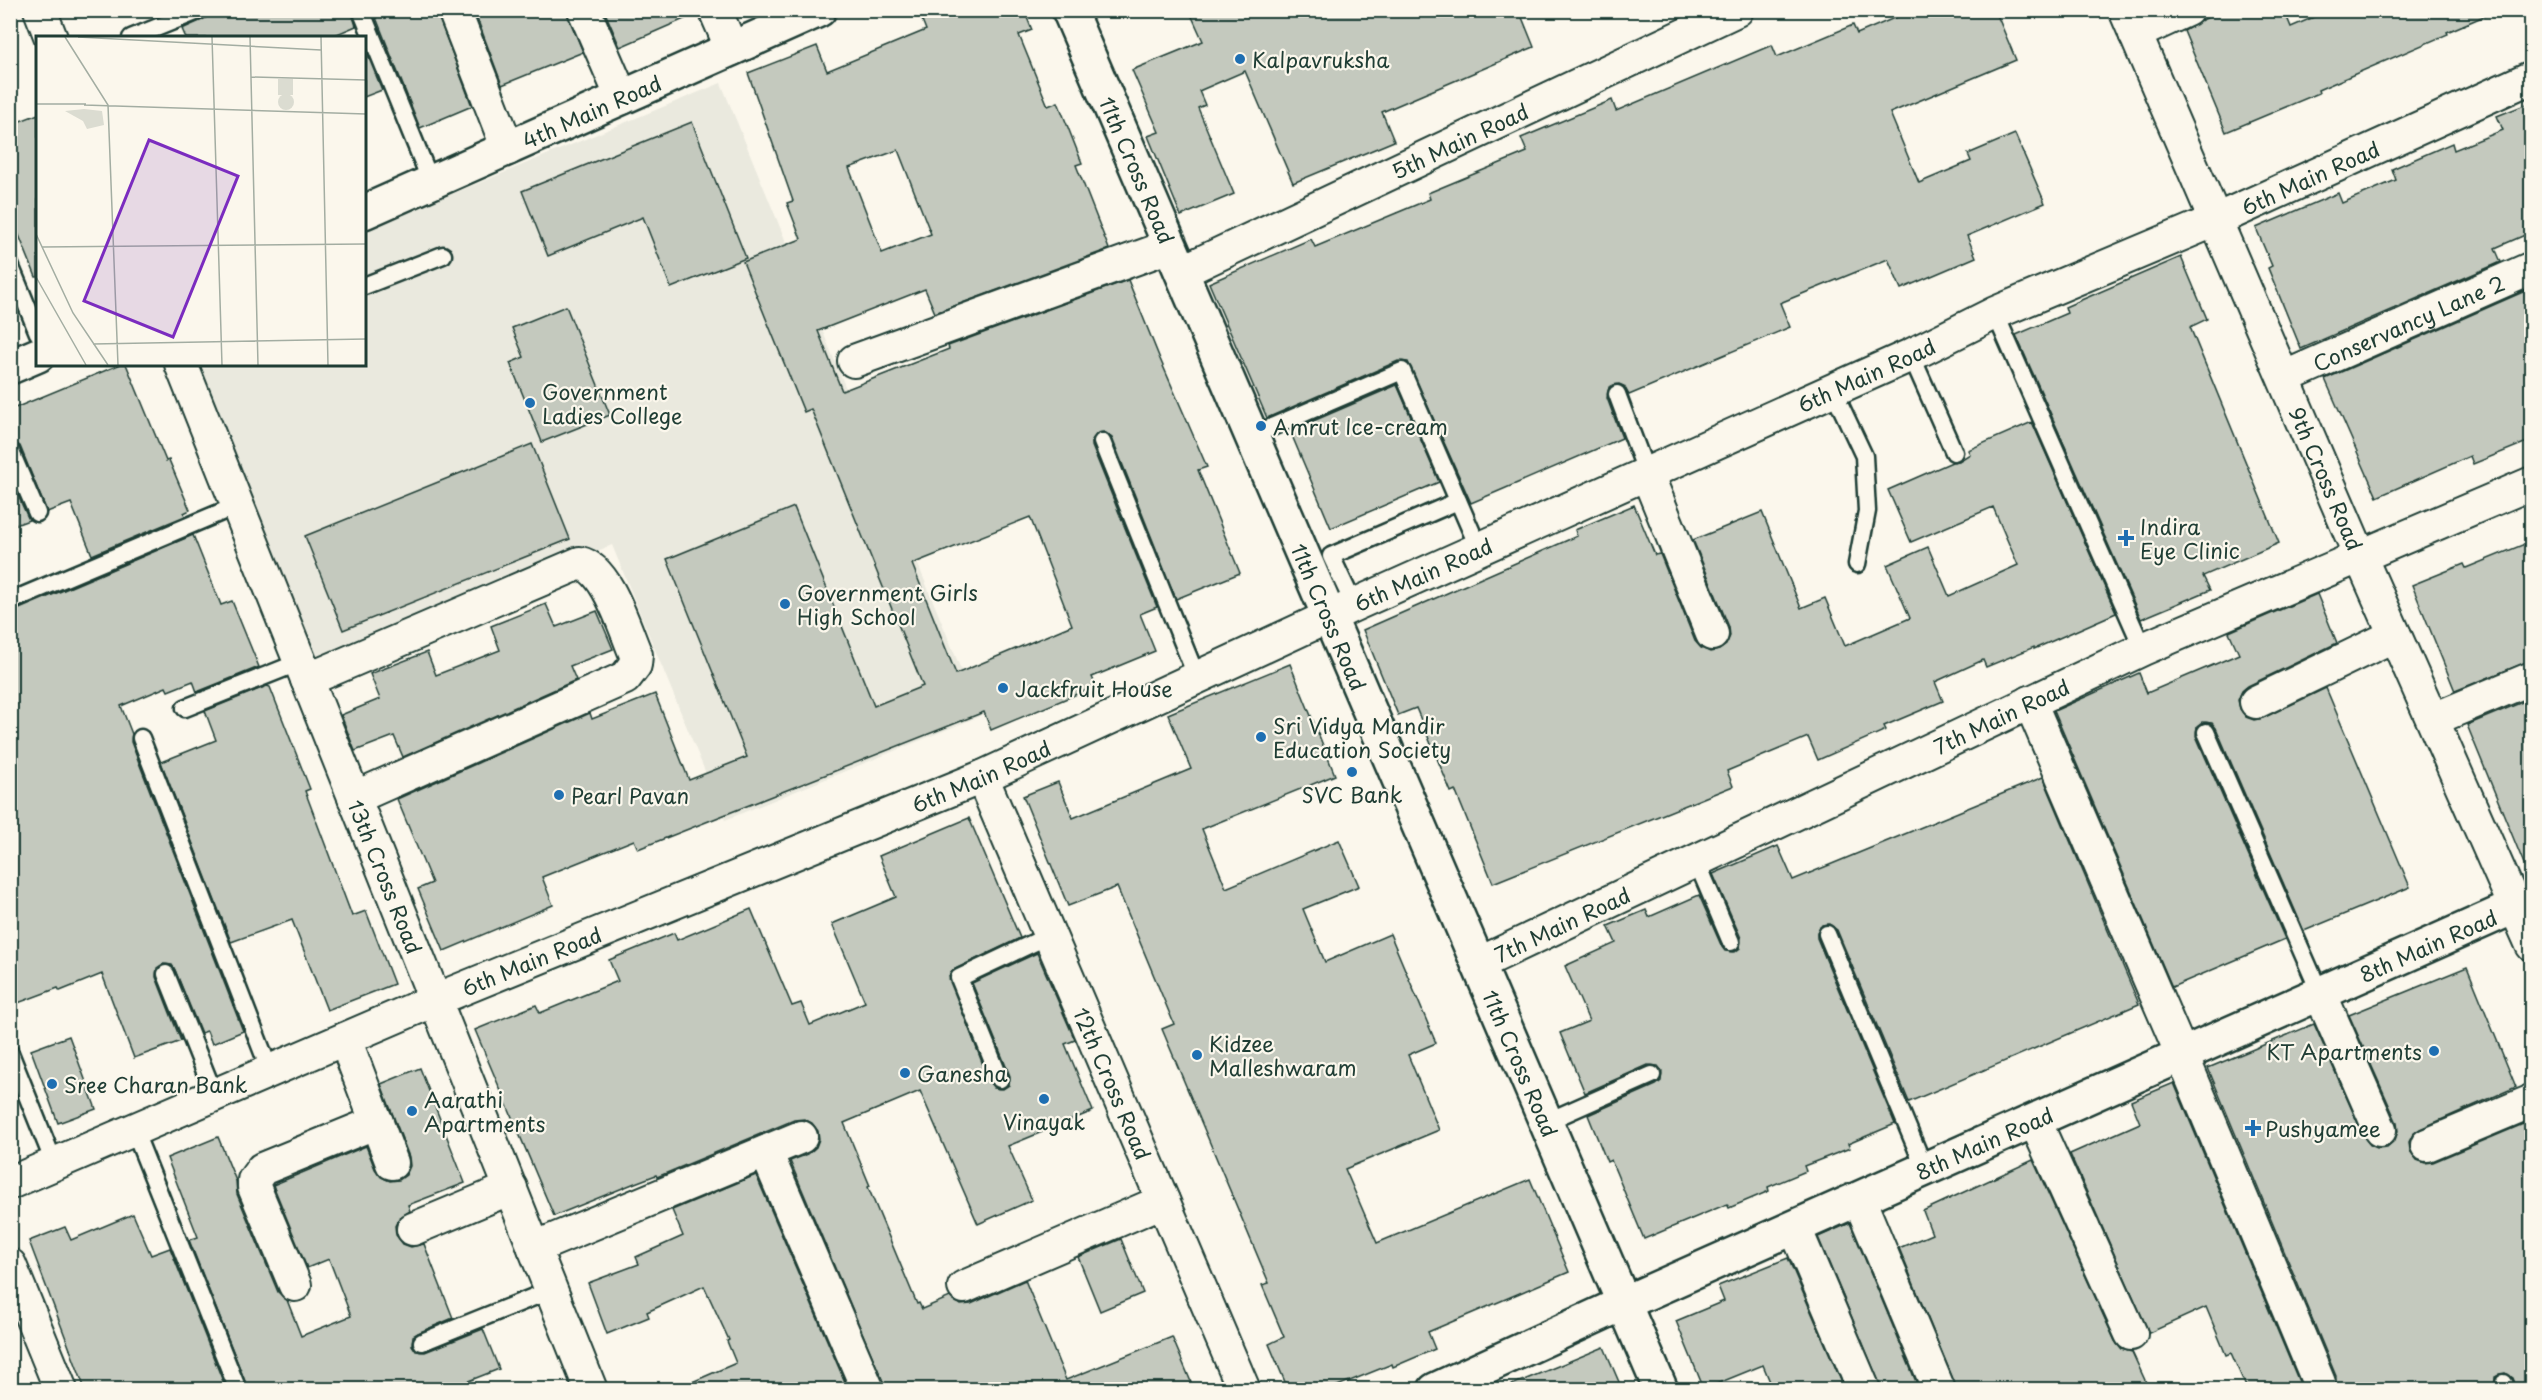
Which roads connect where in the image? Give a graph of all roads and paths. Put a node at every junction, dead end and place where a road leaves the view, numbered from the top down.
1 (40, 10) edge
2 (361, 10) edge
3 (453, 10) edge
4 (584, 10) edge
5 (715, 10) edge
6 (819, 10) edge
7 (1069, 10) edge
8 (1737, 10) edge
9 (2187, 10) edge
10 (198, 11) edge
11 (2130, 22) edge
12 (50, 36) edge
13 (136, 36) edge
14 (732, 49) junction
15 (2532, 77) edge
16 (622, 98) junction
17 (508, 149) junction
18 (431, 182) junction
19 (366, 211) edge
20 (2216, 220) junction
21 (443, 255) dead end
22 (1176, 259) junction
23 (10, 265) edge
24 (2532, 268) edge
25 (366, 285) edge
26 (1995, 313) junction
27 (36, 328) edge
28 (1911, 355) junction
29 (36, 356) edge
30 (854, 361) dead end
31 (182, 366) edge
32 (10, 367) edge
33 (2285, 377) junction
34 (1833, 390) junction
35 (1617, 394) dead end
36 (1251, 436) junction
37 (1102, 442) dead end
38 (10, 450) edge
39 (1954, 452) dead end
40 (1647, 474) junction
41 (2532, 483) edge
42 (1458, 501) junction
43 (238, 506) junction
44 (37, 513) dead end
45 (1479, 549) junction
46 (2360, 556) junction
47 (1857, 564) dead end
48 (13, 600) dead end
49 (1341, 611) junction
50 (1712, 634) dead end
51 (2396, 635) junction
52 (2143, 649) junction
53 (304, 671) junction
54 (1197, 678) junction
55 (2532, 678) edge
56 (2030, 702) junction
57 (2256, 702) dead end
58 (185, 708) dead end
59 (2433, 719) junction
60 (2206, 732) dead end
61 (141, 738) dead end
62 (982, 777) junction
63 (354, 798) junction
64 (1696, 860) junction
65 (2523, 903) edge
66 (1827, 934) dead end
67 (1050, 935) junction
68 (1731, 942) dead end
69 (2532, 945) edge
70 (1478, 964) junction
71 (166, 974) dead end
72 (2320, 993) junction
73 (435, 1000) junction
74 (345, 1039) junction
75 (10, 1053) edge
76 (2182, 1055) junction
77 (270, 1071) junction
78 (1652, 1075) dead end
79 (999, 1078) dead end
80 (214, 1094) junction
81 (2532, 1101) edge
82 (2035, 1121) junction
83 (376, 1122) junction
84 (1546, 1122) junction
85 (134, 1130) junction
86 (2380, 1130) dead end
87 (801, 1137) dead end
88 (2427, 1145) dead end
89 (766, 1152) junction
90 (392, 1163) dead end
91 (55, 1165) junction
92 (1925, 1169) junction
93 (10, 1183) edge
94 (511, 1188) junction
95 (1859, 1199) junction
96 (1163, 1201) junction
97 (1795, 1228) junction
98 (413, 1229) dead end
99 (534, 1248) junction
100 (10, 1265) edge
101 (295, 1285) dead end
102 (964, 1287) dead end
103 (551, 1290) junction
104 (1624, 1303) junction
105 (2131, 1334) dead end
106 (422, 1342) dead end
107 (2319, 1383) dead end
108 (62, 1389) edge
109 (238, 1389) edge
110 (591, 1389) edge
111 (868, 1389) edge
112 (1244, 1389) edge
113 (1435, 1389) edge
114 (1661, 1389) edge
115 (1864, 1389) edge
116 (1939, 1389) edge

1 - 12 street
2 - 18 lane
3 - 17 street
4 - 16 street
5 - 14 street
6 - 14 street, 4th Main Road
7 - 22 street, 11th Cross Road
8 - 22 street, 5th Main Road
9 - 11 street
10 - 13 lane
11 - 20 street, 9th Cross Road
14 - 16 street, 4th Main Road
15 - 20 street, 6th Main Road
16 - 17 street, 4th Main Road
17 - 18 street, 4th Main Road
18 - 19 street, 4th Main Road
20 - 26 street, 6th Main Road
20 - 33 street, 9th Cross Road
21 - 25 lane
22 - 30 street, 5th Main Road
22 - 36 street, 11th Cross Road
23 - 27 lane
24 - 33 street, Conservancy Lane 2
26 - 28 street, 6th Main Road
26 - 52 lane
28 - 34 street, 6th Main Road
28 - 39 lane
29 - 32 street
31 - 43 street, 13th Cross Road
33 - 46 street, 9th Cross Road
34 - 40 street, 6th Main Road
34 - 47 lane
35 - 40 lane
36 - 42 lane
36 - 49 street, 11th Cross Road
37 - 54 lane
38 - 44 lane
40 - 45 street, 6th Main Road
40 - 50 street
41 - 46 street, 7th Main Road
42 - 45 lane
42 - 49 lane
43 - 48 lane
43 - 53 street, 13th Cross Road
45 - 49 street, 6th Main Road
46 - 51 street, 9th Cross Road
46 - 52 street, 7th Main Road
49 - 54 street, 6th Main Road
49 - 70 street, 11th Cross Road
51 - 57 street
51 - 59 street, 9th Cross Road
52 - 56 street, 7th Main Road
53 - 58 lane
53 - 63 street, 13th Cross Road
53 - 63 street
54 - 62 street, 6th Main Road
55 - 59 street
56 - 64 street, 7th Main Road
56 - 76 street
59 - 65 street, 9th Cross Road
60 - 72 lane
61 - 77 lane
62 - 67 street, 12th Cross Road
62 - 73 street, 6th Main Road
63 - 73 street, 13th Cross Road
64 - 68 lane
64 - 70 street, 7th Main Road
65 - 69 street, 9th Cross Road
65 - 72 street, 8th Main Road
66 - 92 lane
67 - 79 lane
67 - 96 street, 12th Cross Road
70 - 84 street, 11th Cross Road
71 - 80 lane
72 - 76 street, 8th Main Road
72 - 86 street
73 - 74 street, 6th Main Road
73 - 94 street, 13th Cross Road
74 - 77 street, 6th Main Road
74 - 83 street
75 - 91 lane
76 - 82 street, 8th Main Road
76 - 107 street
77 - 80 street, 6th Main Road
78 - 84 lane
80 - 85 street, 6th Main Road
81 - 88 street
82 - 92 street, 8th Main Road
82 - 105 street
83 - 90 street
83 - 101 street
84 - 104 street, 11th Cross Road
85 - 91 street, 6th Main Road
85 - 109 lane
87 - 89 street
89 - 99 street
89 - 111 street
91 - 93 street, 6th Main Road
92 - 95 street, 8th Main Road
94 - 98 street
94 - 99 street, 13th Cross Road
95 - 97 street, 8th Main Road
95 - 116 street
96 - 102 street
96 - 112 street, 12th Cross Road
97 - 104 street, 8th Main Road
97 - 115 street
99 - 103 street, 13th Cross Road
100 - 108 street
103 - 106 lane
103 - 110 street, 13th Cross Road
104 - 113 street, 8th Main Road
104 - 114 street, 11th Cross Road

